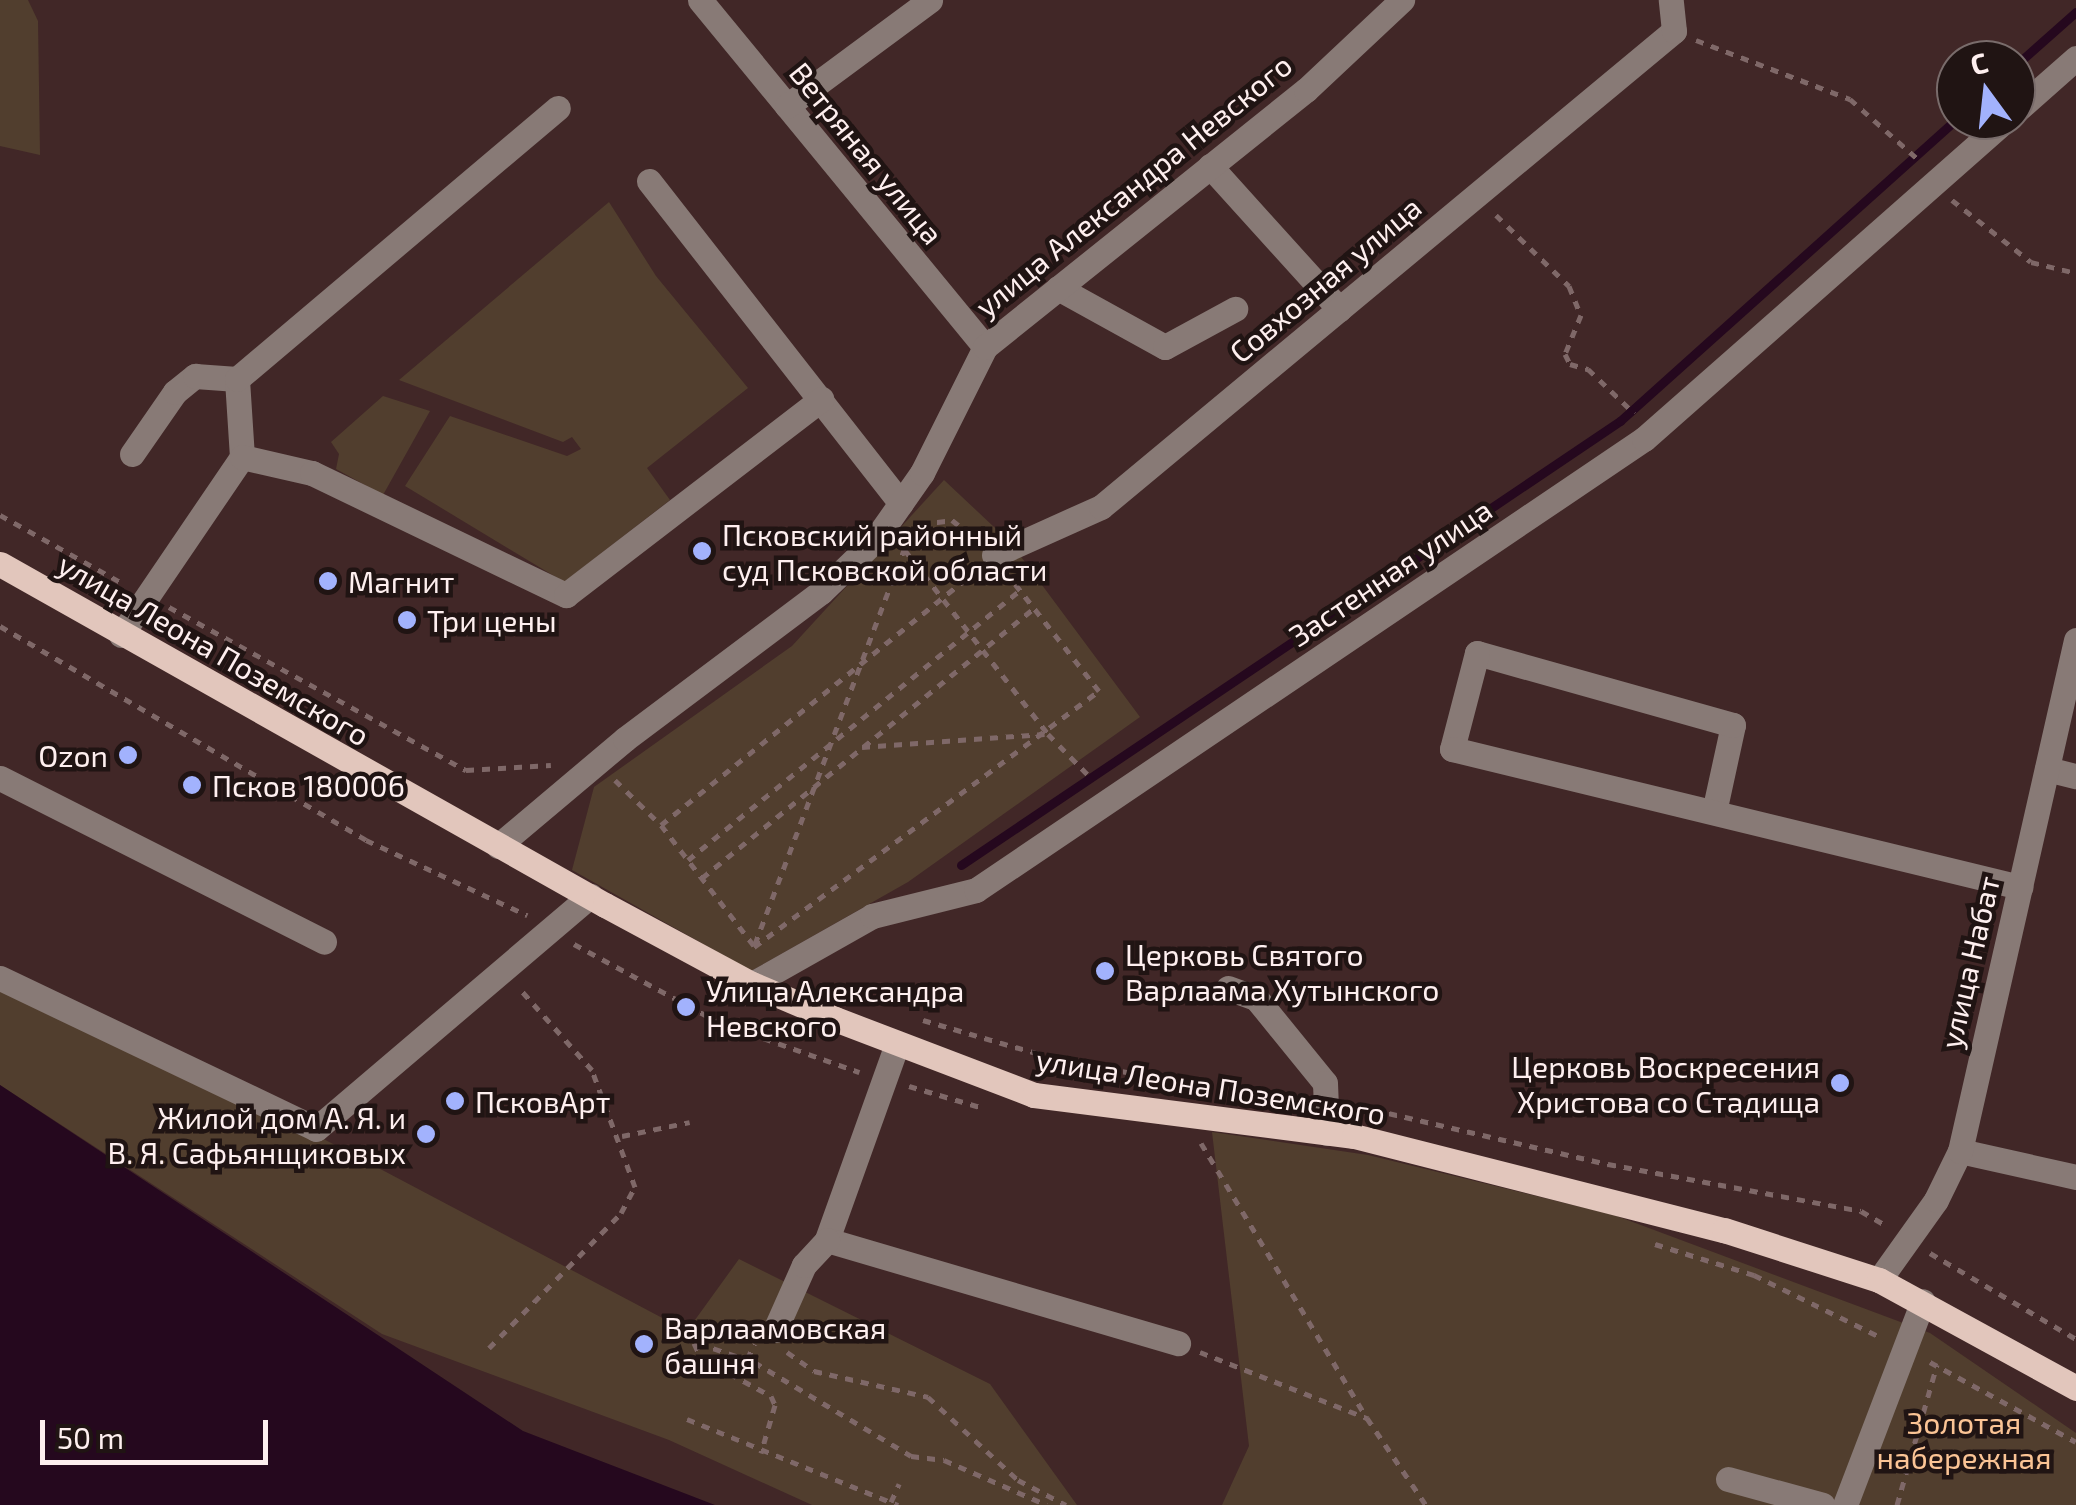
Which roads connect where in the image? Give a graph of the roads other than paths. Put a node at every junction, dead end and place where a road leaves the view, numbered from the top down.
1 (700, 0) edge
2 (930, 0) edge
3 (1402, 0) edge
4 (1674, 18) edge
5 (2076, 58) edge
6 (2036, 93) edge
7 (787, 106) junction
8 (558, 108) dead end
9 (1978, 140) edge
10 (1210, 166) junction
11 (649, 181) dead end
12 (1058, 288) junction
13 (1235, 309) dead end
14 (1340, 309) junction
15 (985, 346) junction
16 (237, 378) junction
17 (820, 400) junction
18 (132, 454) dead end
19 (242, 457) junction
20 (902, 502) junction
21 (994, 555) road end
22 (0, 564) edge
23 (121, 635) junction
24 (2076, 640) edge
25 (2047, 769) junction
26 (2076, 776) edge
27 (0, 778) edge
28 (1714, 812) junction
29 (498, 846) junction
30 (2020, 887) junction
31 (590, 896) junction
32 (324, 942) dead end
33 (0, 978) edge
34 (752, 984) junction
35 (1228, 988) dead end
36 (897, 1044) junction
37 (1327, 1132) junction
38 (1960, 1151) junction
39 (2076, 1177) edge
40 (827, 1240) junction
41 (1880, 1280) junction
42 (1923, 1301) junction
43 (775, 1330) road end
44 (1178, 1343) road end
45 (2076, 1388) edge
46 (1728, 1480) dead end
47 (1823, 1505) edge
48 (1845, 1505) edge

1 - 7 street, Ветряная улица
2 - 7 street
3 - 10 street, улица Александра Невского
4 - 14 street, Совхозная улица
5 - 6 street
7 - 15 street, Ветряная улица
8 - 16 street
9 - 34 street, Застенная улица
10 - 12 street, улица Александра Невского
10 - 14 street
11 - 17 street
12 - 13 street
12 - 15 street, улица Александра Невского
14 - 21 street, Совхозная улица
15 - 20 street, улица Александра Невского
16 - 18 street
16 - 19 street
17 - 19 street
17 - 20 street
19 - 23 street
20 - 29 street, улица Александра Невского
22 - 23 main road, улица Леона Поземского
23 - 29 main road, улица Леона Поземского
24 - 25 street, улица Набат
25 - 26 street
25 - 30 street, улица Набат
27 - 32 street
28 - 28 street
28 - 30 street
29 - 31 main road, улица Леона Поземского
30 - 38 street, улица Набат
31 - 33 street
31 - 34 main road, улица Леона Поземского
34 - 36 main road, улица Леона Поземского
35 - 37 street
36 - 37 main road, улица Леона Поземского
36 - 40 street
37 - 41 main road, улица Леона Поземского
38 - 39 street
38 - 41 street, улица Набат
40 - 43 street
40 - 44 street
41 - 42 main road, улица Леона Поземского
42 - 45 main road, улица Леона Поземского
42 - 48 street
46 - 47 street

